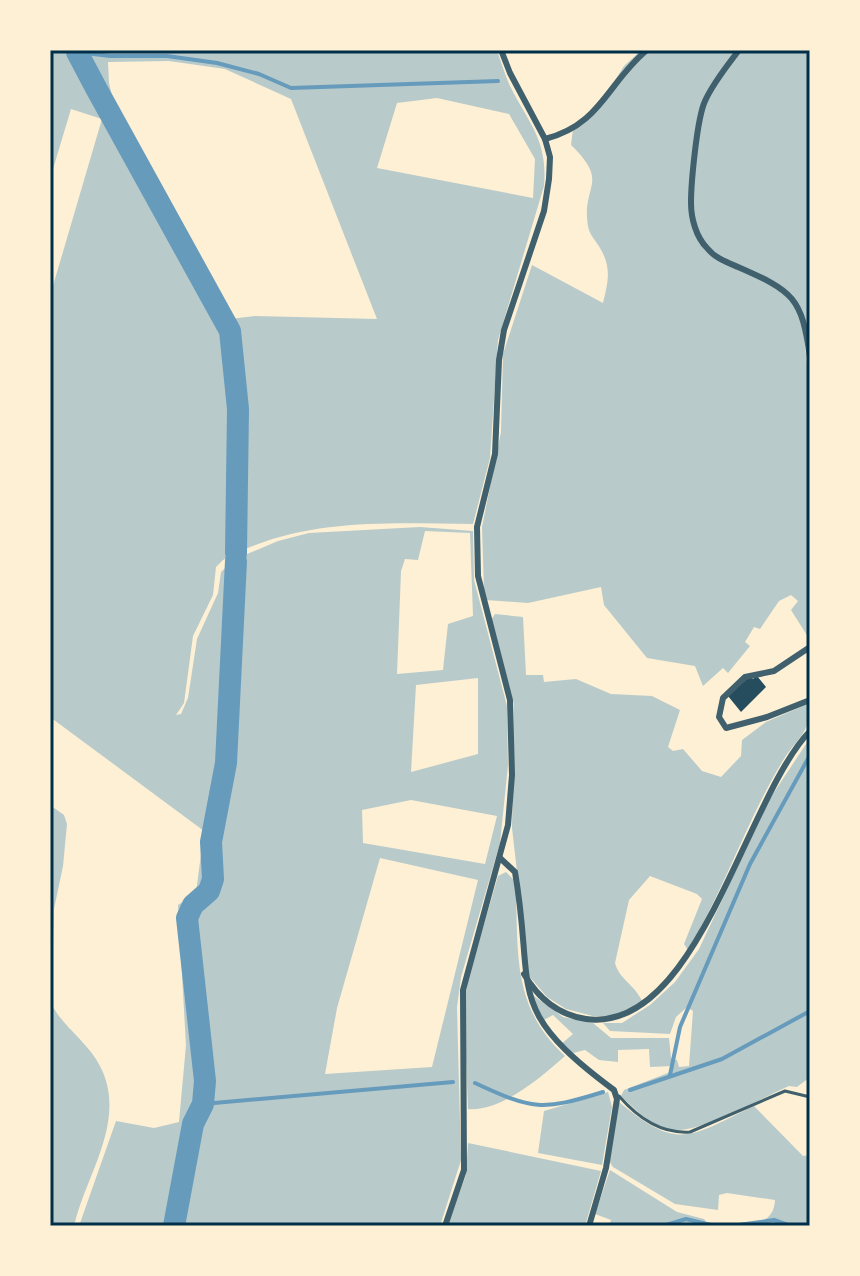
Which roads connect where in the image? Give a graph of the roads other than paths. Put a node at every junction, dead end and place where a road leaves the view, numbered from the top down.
1 (501, 50) edge
2 (647, 50) edge
3 (739, 50) edge
4 (545, 139) junction
5 (810, 358) edge
6 (810, 647) edge
7 (810, 700) edge
8 (810, 731) edge
9 (500, 858) junction
10 (524, 974) junction
11 (614, 1090) junction
12 (810, 1097) edge
13 (445, 1226) edge
14 (589, 1226) edge

1 - 4 street
2 - 4 street
3 - 5 street
4 - 9 street
6 - 7 street
8 - 10 street
9 - 10 street
9 - 13 street
10 - 11 street
11 - 12 lane
11 - 14 street

